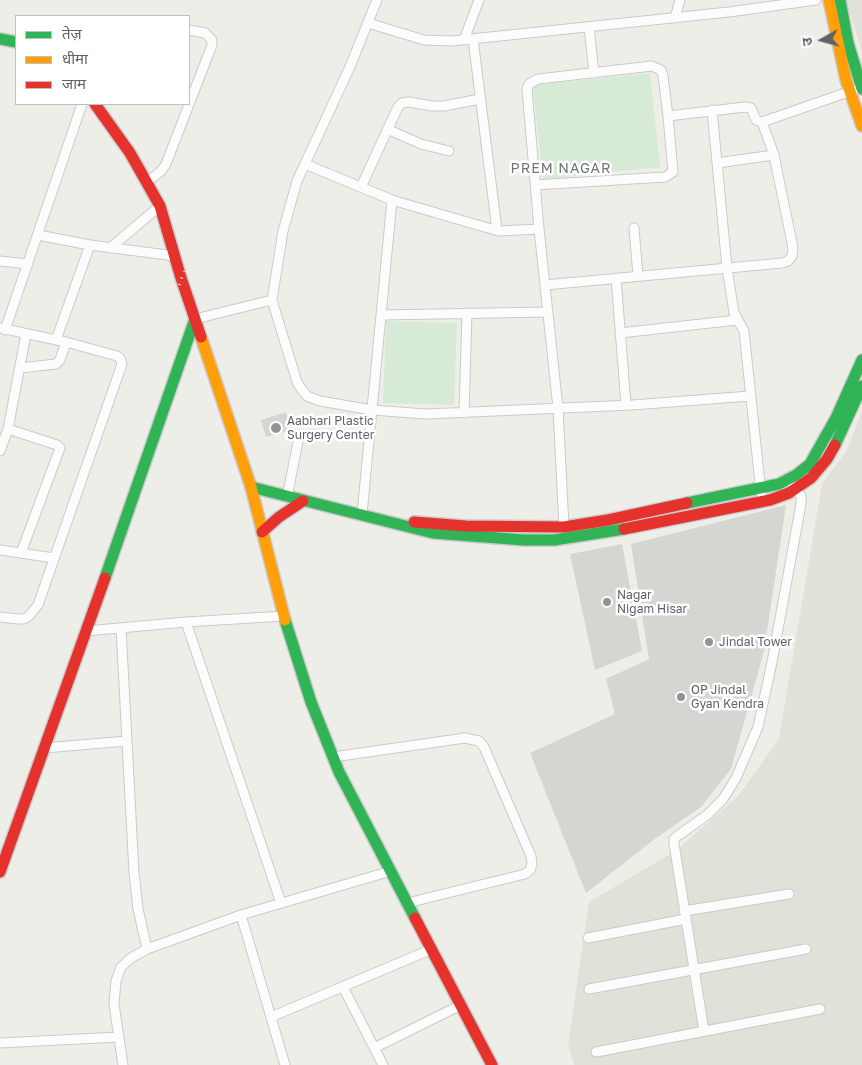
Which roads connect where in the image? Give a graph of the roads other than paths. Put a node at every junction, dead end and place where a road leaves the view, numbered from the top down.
1 (377, 0) edge
2 (479, 0) edge
3 (680, 0) edge
4 (816, 0) edge
5 (829, 0) edge
6 (840, 0) edge
7 (675, 18) junction
8 (368, 23) junction
9 (589, 27) junction
10 (190, 30) edge
11 (0, 39) edge
12 (468, 39) junction
13 (15, 42) edge
14 (594, 73) junction
15 (862, 88) edge
16 (850, 91) junction
17 (190, 97) edge
18 (480, 99) junction
19 (82, 105) edge
20 (97, 105) edge
21 (186, 106) edge
22 (712, 110) junction
23 (668, 116) junction
24 (762, 122) junction
25 (862, 126) edge
26 (387, 129) junction
27 (449, 151) dead end
28 (774, 155) junction
29 (717, 163) junction
30 (305, 164) junction
31 (148, 182) junction
32 (535, 185) junction
33 (361, 187) junction
34 (392, 200) junction
35 (160, 206) junction
36 (634, 228) dead end
37 (538, 229) junction
38 (497, 230) junction
39 (38, 235) junction
40 (90, 246) junction
41 (110, 248) junction
42 (174, 256) junction
43 (0, 261) edge
44 (28, 264) junction
45 (727, 268) junction
46 (638, 276) junction
47 (616, 278) junction
48 (545, 285) junction
49 (272, 300) junction
50 (548, 312) junction
51 (467, 313) junction
52 (381, 315) junction
53 (195, 319) junction
54 (737, 320) junction
55 (3, 329) edge
56 (620, 333) junction
57 (26, 334) junction
58 (56, 340) junction
59 (66, 342) junction
60 (862, 360) edge
61 (20, 368) junction
62 (862, 386) edge
63 (750, 396) junction
64 (626, 405) junction
65 (558, 408) junction
66 (372, 410) junction
67 (464, 413) junction
68 (8, 429) junction
69 (298, 442) dead end
70 (0, 451) edge
71 (792, 484) junction
72 (251, 487) junction
73 (760, 488) junction
74 (287, 497) junction
75 (303, 501) junction
76 (762, 501) junction
77 (362, 514) junction
78 (387, 520) junction
79 (564, 527) junction
80 (262, 532) junction
81 (0, 550) edge
82 (21, 553) junction
83 (54, 558) junction
84 (284, 616) junction
85 (0, 617) edge
86 (186, 622) junction
87 (121, 628) junction
88 (86, 631) junction
89 (127, 741) junction
90 (44, 748) junction
91 (333, 757) junction
92 (391, 871) junction
93 (0, 872) edge
94 (789, 894) dead end
95 (281, 903) junction
96 (407, 903) junction
97 (241, 915) junction
98 (685, 915) junction
99 (588, 938) dead end
100 (147, 949) junction
101 (432, 949) junction
102 (806, 949) dead end
103 (695, 970) junction
104 (343, 987) junction
105 (589, 989) dead end
106 (460, 1005) junction
107 (820, 1009) dead end
108 (271, 1017) junction
109 (704, 1031) junction
110 (119, 1037) junction
111 (0, 1043) edge
112 (374, 1048) junction
113 (596, 1052) dead end
114 (123, 1065) edge
115 (285, 1065) edge
116 (383, 1065) edge
117 (492, 1065) edge

1 - 8 street
2 - 12 street
3 - 7 street
4 - 7 street
5 - 16 street
6 - 15 street
7 - 9 street
8 - 12 street
8 - 30 street
9 - 12 street
9 - 14 street
10 - 17 street
11 - 13 street
12 - 18 street
14 - 23 street
14 - 32 street
15 - 16 street
16 - 24 street
16 - 25 street
18 - 26 street
18 - 38 street
19 - 39 street
20 - 31 street
21 - 31 street
22 - 23 street
22 - 24 street
22 - 29 street
23 - 32 street
24 - 28 street
26 - 27 street
26 - 33 street
28 - 29 street
28 - 45 street
29 - 45 street
30 - 33 street
30 - 49 street
31 - 35 street
32 - 37 street
33 - 34 street
34 - 38 street
34 - 52 street
35 - 41 street
35 - 42 street
36 - 46 street
37 - 38 street
37 - 48 street
39 - 40 street
39 - 44 street
40 - 41 street
40 - 58 street
41 - 42 street
42 - 53 street
43 - 44 street
44 - 55 street
45 - 46 street
45 - 54 street
46 - 47 street
47 - 48 street
47 - 56 street
48 - 50 street
49 - 53 street
49 - 66 street
50 - 51 street
50 - 65 street
51 - 52 street
51 - 67 street
52 - 66 street
53 - 72 street
53 - 88 street
54 - 56 street
54 - 63 street
55 - 57 street
56 - 64 street
57 - 58 street
57 - 61 street
58 - 59 street
59 - 61 street
59 - 83 street
60 - 71 street
61 - 68 street
62 - 71 street
63 - 64 street
63 - 73 street
64 - 65 street
65 - 67 street
65 - 79 street
66 - 67 street
66 - 77 street
68 - 70 street
68 - 82 street
69 - 74 street
71 - 73 street
71 - 76 street
71 - 98 street
72 - 74 street
72 - 80 street
73 - 76 street
73 - 79 street
74 - 75 street
75 - 77 street
75 - 80 street
76 - 78 street
77 - 78 street
78 - 79 street
80 - 84 street
81 - 82 street
82 - 83 street
83 - 85 street
84 - 86 street
84 - 91 street
86 - 87 street
86 - 95 street
87 - 88 street
87 - 89 street
88 - 90 street
89 - 90 street
89 - 100 street
90 - 93 street
91 - 92 street
91 - 96 street
92 - 95 street
92 - 96 street
94 - 98 street
95 - 97 street
96 - 101 street
97 - 100 street
97 - 108 street
98 - 99 street
98 - 103 street
100 - 110 street
101 - 104 street
101 - 106 street
102 - 103 street
103 - 105 street
103 - 109 street
104 - 108 street
104 - 112 street
106 - 112 street
106 - 117 street
107 - 109 street
108 - 115 street
109 - 113 street
110 - 111 street
110 - 114 street
112 - 116 street

